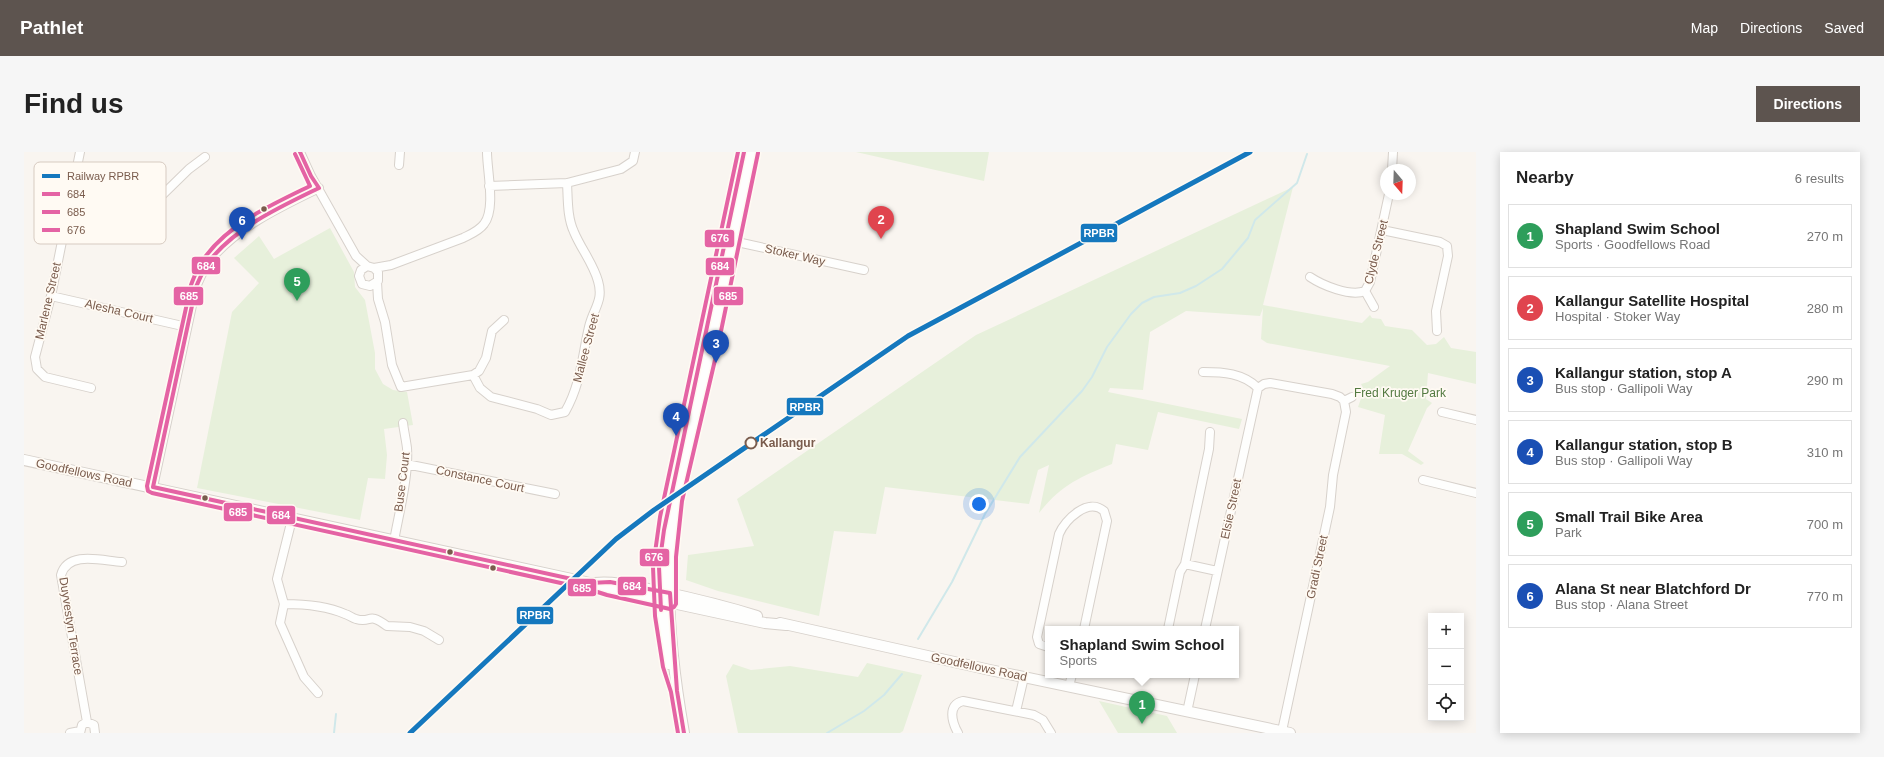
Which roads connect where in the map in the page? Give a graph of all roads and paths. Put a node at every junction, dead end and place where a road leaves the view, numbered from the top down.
1 (80, 152) edge
2 (300, 152) edge
3 (400, 152) edge
4 (488, 152) edge
5 (635, 152) edge
6 (744, 152) edge
7 (752, 152) edge
8 (1393, 152) edge
9 (205, 157) dead end
10 (78, 162) edge
11 (1392, 164) edge
12 (399, 165) dead end
13 (567, 183) junction
14 (489, 186) junction
15 (319, 188) junction
16 (166, 191) edge
17 (1388, 200) edge
18 (1382, 230) junction
19 (729, 241) junction
20 (61, 244) edge
21 (356, 256) junction
22 (391, 265) junction
23 (371, 267) junction
24 (864, 270) dead end
25 (360, 272) junction
26 (1310, 277) dead end
27 (378, 280) junction
28 (368, 286) junction
29 (1365, 291) junction
30 (51, 296) junction
31 (378, 299) junction
32 (1374, 307) dead end
33 (504, 320) dead end
34 (187, 327) junction
35 (1437, 331) dead end
36 (1203, 372) dead end
37 (474, 375) junction
38 (91, 388) dead end
39 (1258, 388) junction
40 (1352, 397) dead end
41 (1344, 401) junction
42 (1442, 412) dead end
43 (1476, 420) edge
44 (403, 423) dead end
45 (1210, 432) dead end
46 (24, 460) edge
47 (406, 464) junction
48 (1423, 480) dead end
49 (153, 487) junction
50 (1476, 493) edge
51 (555, 494) dead end
52 (292, 519) junction
53 (394, 541) junction
54 (122, 562) dead end
55 (1185, 564) junction
56 (1218, 571) junction
57 (665, 597) junction
58 (284, 604) junction
59 (1085, 626) edge
60 (1169, 626) edge
61 (1206, 626) edge
62 (439, 640) dead end
63 (1045, 646) edge
64 (1024, 677) junction
65 (1071, 678) edge
66 (1194, 678) edge
67 (1070, 686) junction
68 (318, 694) dead end
69 (1016, 710) junction
70 (1187, 712) junction
71 (87, 722) junction
72 (80, 732) edge
73 (1286, 732) edge
74 (70, 733) edge
75 (95, 733) edge
76 (684, 733) edge
77 (958, 733) edge
78 (1051, 733) edge

1 - 10 street, Marlene Street
2 - 15 street
3 - 12 street
4 - 14 street
5 - 13 street
6 - 19 street
7 - 19 street
8 - 11 street
9 - 16 street
13 - 14 street
13 - 37 street, Mallee Street
14 - 22 street
15 - 21 street
15 - 34 street
17 - 18 street, Clyde Street
18 - 29 street, Clyde Street
18 - 35 street
19 - 24 street, Stoker Way
19 - 57 street
20 - 30 street, Marlene Street
21 - 23 street
21 - 25 street
22 - 23 street
22 - 27 street
23 - 25 street
23 - 27 street
25 - 28 street
26 - 29 street
27 - 28 street
27 - 31 street
28 - 31 street
29 - 32 street, Clyde Street
30 - 34 street, Alesha Court
30 - 38 street, Marlene Street
31 - 37 street
33 - 37 street
34 - 49 street
36 - 39 street
39 - 41 street
39 - 56 street, Elsie Street
40 - 41 street
41 - 73 street, Gradi Street
42 - 43 street
44 - 47 street, Buse Court
45 - 55 street
46 - 49 street, Goodfellows Road
47 - 51 street, Constance Court
47 - 53 street, Buse Court
48 - 50 street
49 - 52 street, Goodfellows Road
52 - 53 street, Goodfellows Road
52 - 58 street
53 - 57 street, Goodfellows Road
54 - 71 street, Duyvestyn Terrace
55 - 56 street
55 - 60 street
56 - 61 street, Elsie Street
57 - 64 street, Goodfellows Road
57 - 76 street
58 - 62 street
58 - 68 street
59 - 63 street
64 - 67 street, Goodfellows Road
64 - 69 street
65 - 67 street
66 - 70 street
67 - 70 street, Goodfellows Road
69 - 77 street
69 - 78 street
70 - 73 street, Goodfellows Road
71 - 72 street
71 - 75 street
72 - 74 street

